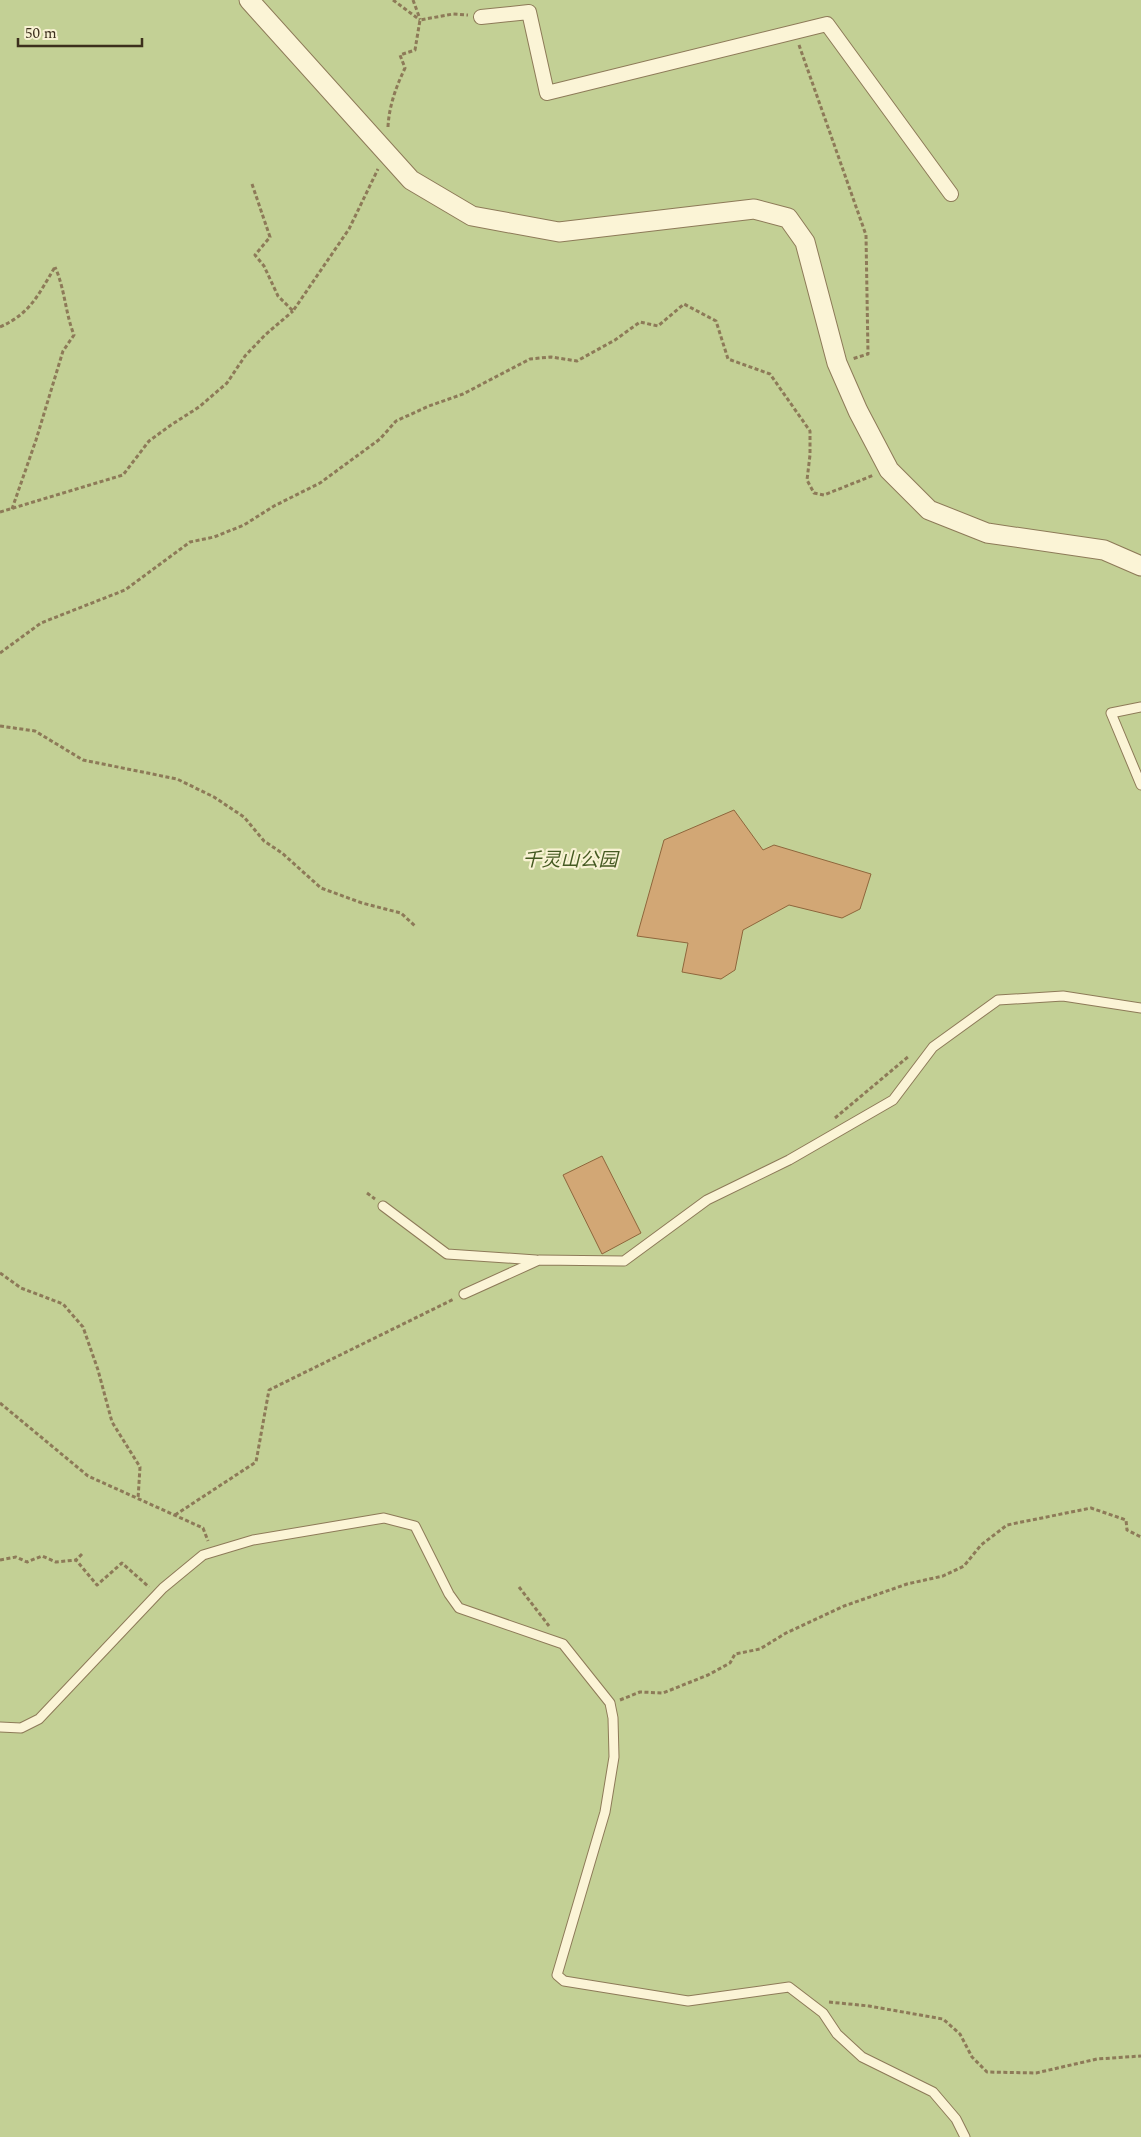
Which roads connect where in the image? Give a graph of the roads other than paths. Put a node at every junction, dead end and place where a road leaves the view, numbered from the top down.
1 (249, 0) edge
2 (481, 16) road end
3 (951, 194) dead end
4 (1141, 566) edge
5 (1141, 707) edge
6 (1141, 785) edge
7 (1141, 1008) edge
8 (383, 1206) dead end
9 (538, 1260) junction
10 (464, 1294) road end
11 (0, 1727) edge
12 (965, 2137) edge

1 - 4 street
2 - 3 street
5 - 6 lane
7 - 9 lane
8 - 9 lane
9 - 10 lane
11 - 12 lane

